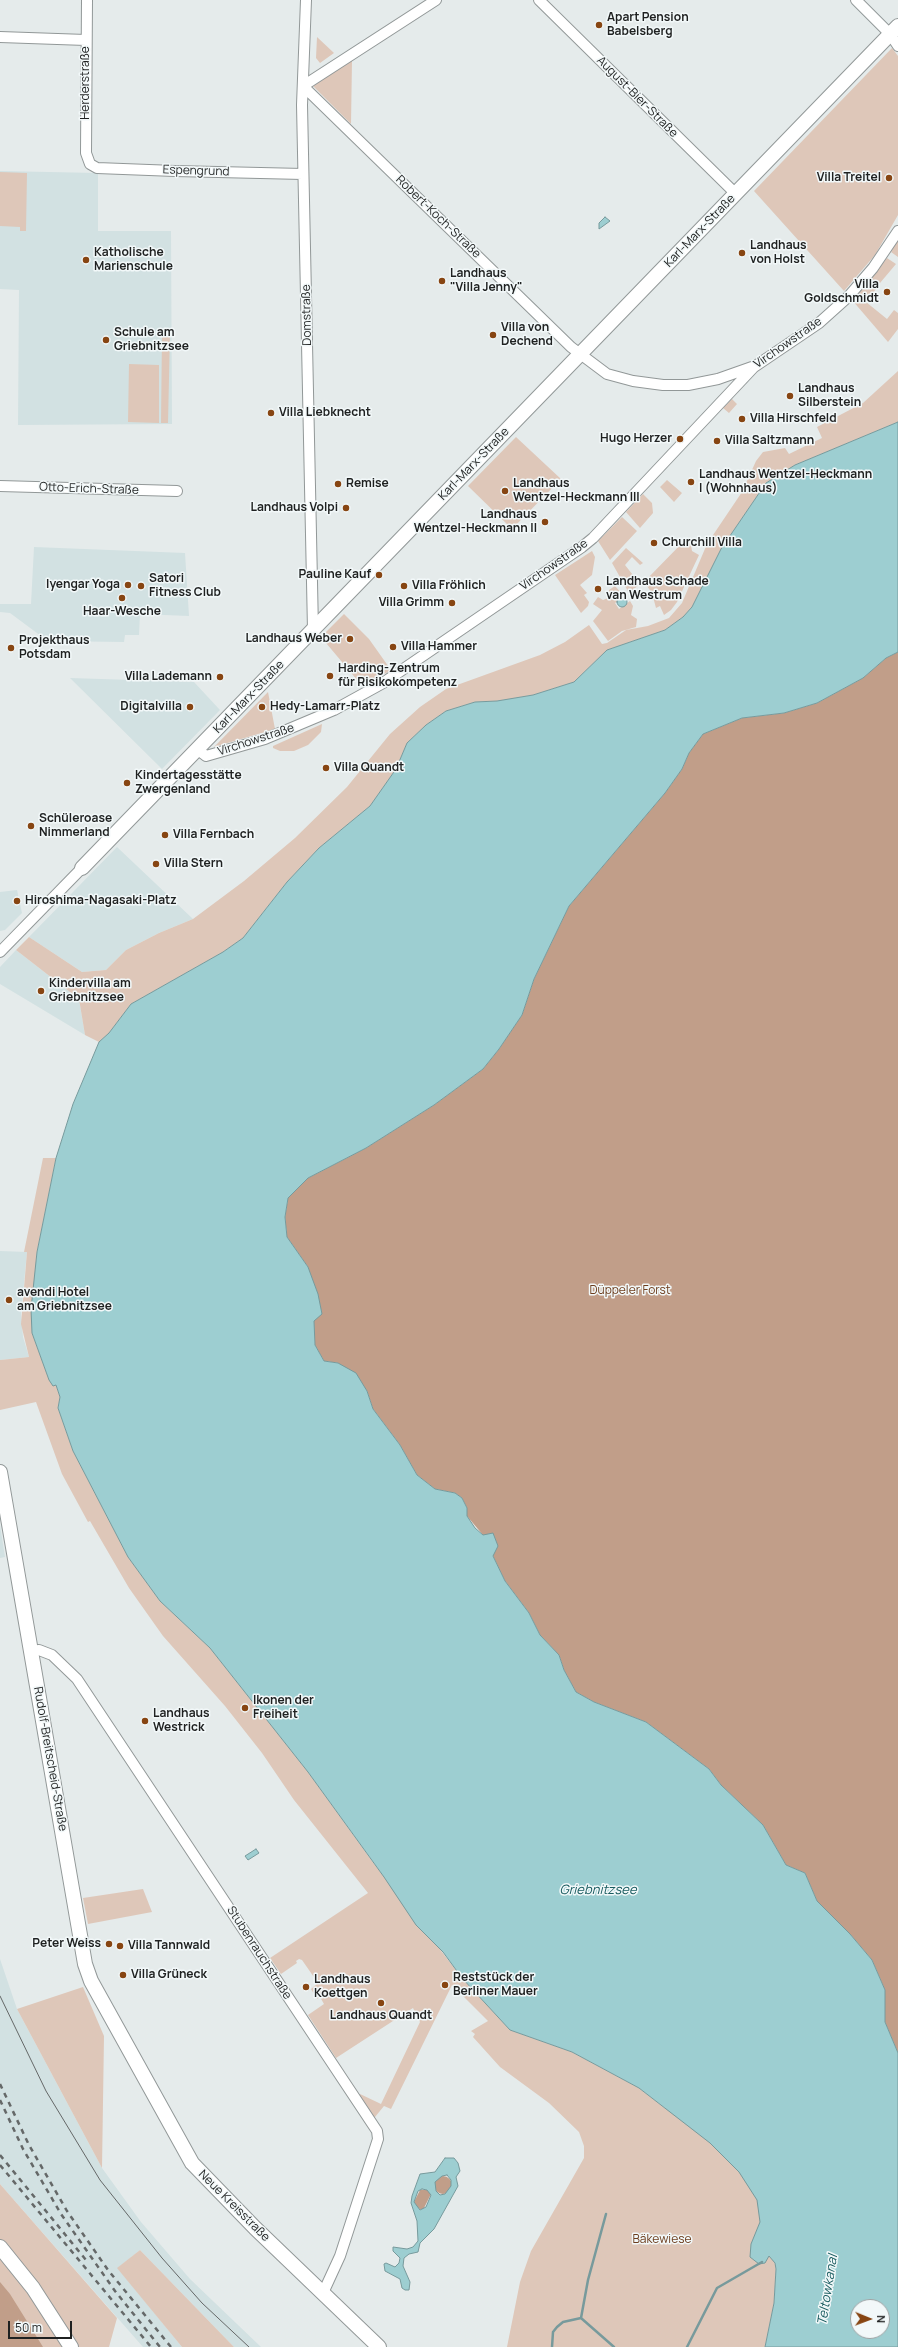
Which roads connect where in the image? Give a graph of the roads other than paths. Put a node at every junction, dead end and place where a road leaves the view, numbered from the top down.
1 (87, 0) edge
2 (306, 0) edge
3 (436, 0) edge
4 (539, 0) edge
5 (856, 0) edge
6 (895, 35) edge
7 (0, 37) edge
8 (86, 40) junction
9 (303, 86) junction
10 (90, 164) joint
11 (303, 174) junction
12 (736, 194) junction
13 (898, 231) edge
14 (580, 355) junction
15 (754, 367) junction
16 (0, 486) edge
17 (177, 491) dead end
18 (313, 630) junction
19 (198, 750) junction
20 (82, 868) joint
21 (0, 952) edge
22 (0, 1472) edge
23 (31, 1651) junction
24 (121, 2038) joint
25 (0, 2247) edge
26 (323, 2293) junction
27 (71, 2347) edge
28 (379, 2347) edge

1 - 8 street, Herderstraße
2 - 9 street, Domstraße
3 - 9 street
4 - 12 street, August-Bier-Straße
5 - 6 street
6 - 12 street, Karl-Marx-Straße
7 - 8 street
8 - 10 street, Herderstraße
9 - 11 street, Domstraße
9 - 14 street, Robert-Koch-Straße
10 - 11 street, Espengrund
11 - 18 street, Domstraße
12 - 14 street, Karl-Marx-Straße
13 - 15 street, Virchowstraße
14 - 15 street, Robert-Koch-Straße
14 - 18 street, Karl-Marx-Straße
15 - 19 street, Virchowstraße
16 - 17 street, Otto-Erich-Straße
18 - 19 street, Karl-Marx-Straße
19 - 20 street, Karl-Marx-Straße
20 - 21 street, Karl-Marx-Straße
22 - 23 street, Rudolf-Breitscheid-Straße
23 - 24 street, Rudolf-Breitscheid-Straße
23 - 26 street, Stubenrauchstraße
24 - 26 street, Neue Kreisstraße
25 - 27 street
26 - 28 street, Neue Kreisstraße

